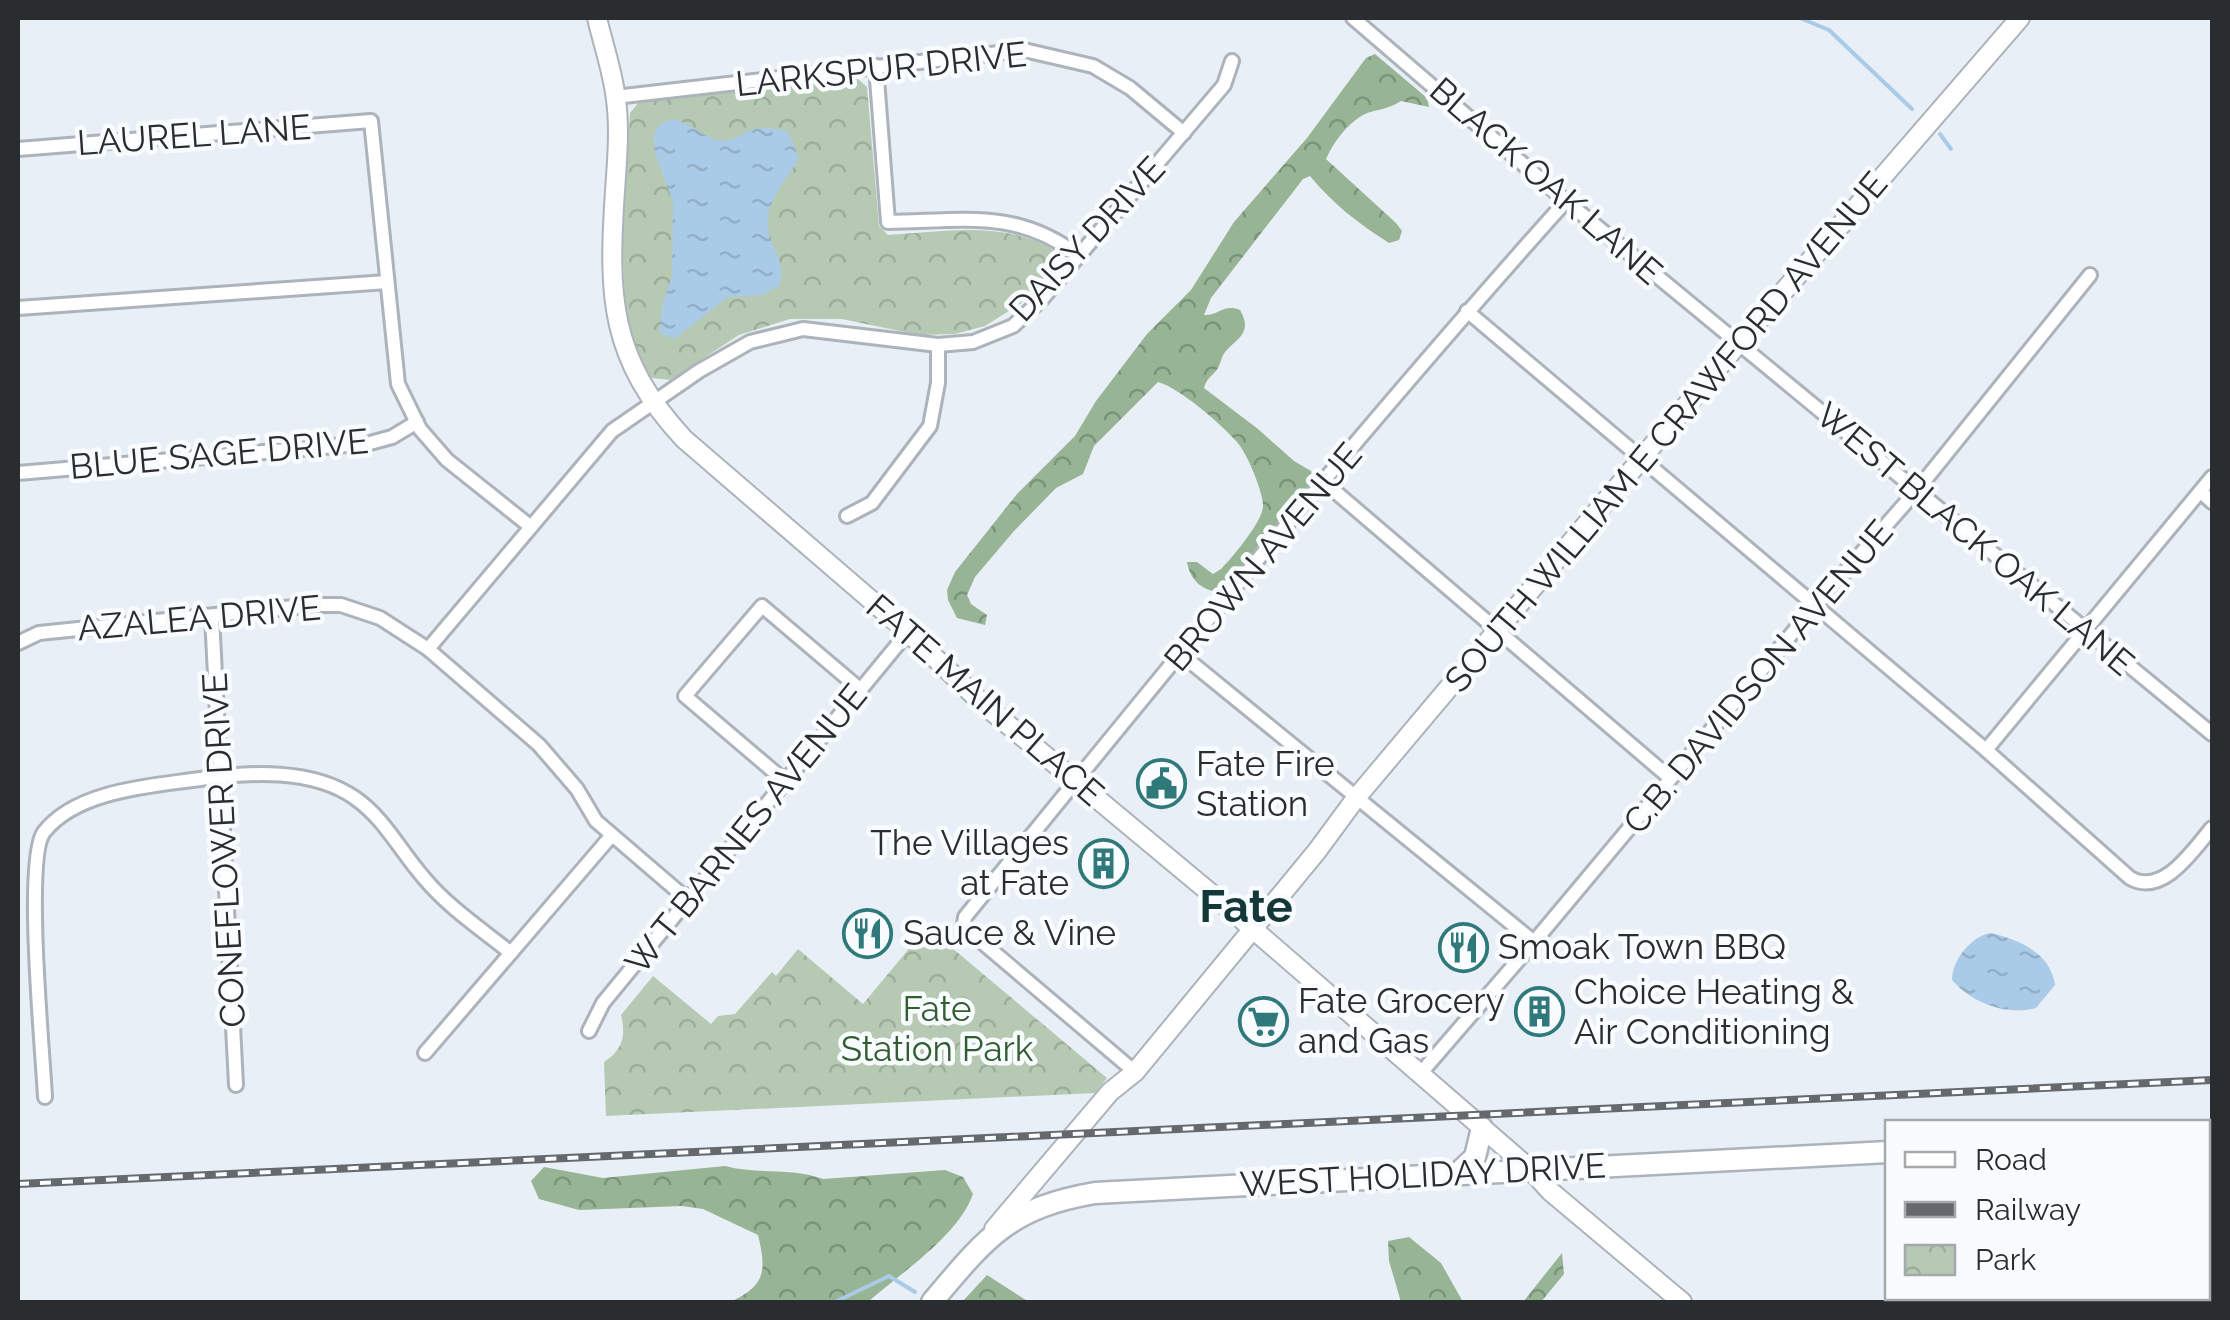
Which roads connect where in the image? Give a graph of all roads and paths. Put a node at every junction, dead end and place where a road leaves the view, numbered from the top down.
1 (597, 18) edge
2 (1353, 18) edge
3 (2020, 18) edge
4 (1232, 61) dead end
5 (876, 66) junction
6 (616, 97) junction
7 (1184, 133) junction
8 (18, 149) edge
9 (1566, 201) junction
10 (1079, 256) junction
11 (2090, 276) dead end
12 (386, 282) junction
13 (18, 308) edge
14 (1467, 311) junction
15 (1738, 344) junction
16 (938, 346) junction
17 (652, 402) junction
18 (417, 422) junction
19 (1643, 460) junction
20 (18, 472) edge
21 (2212, 477) edge
22 (1324, 482) junction
23 (1917, 490) junction
24 (2201, 492) junction
25 (2212, 502) edge
26 (847, 516) dead end
27 (531, 527) junction
28 (1814, 606) junction
29 (212, 616) junction
30 (2084, 630) junction
31 (908, 632) junction
32 (1496, 632) junction
33 (18, 643) edge
34 (428, 649) junction
35 (1182, 654) junction
36 (862, 690) junction
37 (2212, 734) edge
38 (1986, 750) junction
39 (220, 776) junction
40 (1670, 778) junction
41 (1076, 780) junction
42 (786, 782) junction
43 (1356, 798) junction
44 (2212, 828) edge
45 (612, 834) junction
46 (35, 897) junction
47 (18, 898) edge
48 (688, 900) junction
49 (1252, 929) junction
50 (1534, 942) junction
51 (510, 953) junction
52 (590, 1031) dead end
53 (425, 1053) dead end
54 (1134, 1072) junction
55 (1420, 1074) junction
56 (236, 1085) dead end
57 (45, 1097) dead end
58 (1482, 1128) junction
59 (1885, 1152) edge
60 (1531, 1170) junction
61 (1458, 1173) junction
62 (975, 1252) junction
63 (1671, 1299) edge
64 (932, 1302) edge

1 - 6 main road, FATE MAIN PLACE
2 - 9 street, BLACK OAK LANE
3 - 15 main road, SOUTH WILLIAM E CRAWFORD AVENUE
4 - 7 street, DAISY DRIVE
5 - 6 street, LARKSPUR DRIVE
5 - 7 street, LARKSPUR DRIVE
5 - 10 street
6 - 17 main road, FATE MAIN PLACE
7 - 10 street, DAISY DRIVE
8 - 12 street, LAUREL LANE
9 - 14 street, BROWN AVENUE
9 - 15 street, BLACK OAK LANE
10 - 16 street, DAISY DRIVE
11 - 23 street, C.B. DAVIDSON AVENUE
12 - 13 street
12 - 18 street
14 - 19 street
14 - 22 street, BROWN AVENUE
15 - 19 main road, SOUTH WILLIAM E CRAWFORD AVENUE
15 - 23 street, WEST BLACK OAK LANE
16 - 17 street, DAISY DRIVE
16 - 26 street
17 - 27 street, DAISY DRIVE
17 - 31 main road, FATE MAIN PLACE
18 - 20 street, BLUE SAGE DRIVE
18 - 27 street
19 - 28 street
19 - 32 main road, SOUTH WILLIAM E CRAWFORD AVENUE
21 - 24 street
22 - 32 street
22 - 35 street, BROWN AVENUE
23 - 28 street, C.B. DAVIDSON AVENUE
23 - 30 street, WEST BLACK OAK LANE
24 - 25 street
24 - 30 street
27 - 34 street, DAISY DRIVE
28 - 38 street
28 - 40 street, C.B. DAVIDSON AVENUE
29 - 33 street, AZALEA DRIVE
29 - 34 street, AZALEA DRIVE
29 - 39 street, CONEFLOWER DRIVE
30 - 37 street, WEST BLACK OAK LANE
30 - 38 street
31 - 36 street, W T BARNES AVENUE
31 - 41 main road, FATE MAIN PLACE
32 - 40 street
32 - 43 main road, SOUTH WILLIAM E CRAWFORD AVENUE
34 - 45 street, AZALEA DRIVE
35 - 41 street, BROWN AVENUE
35 - 43 street
36 - 42 street, W T BARNES AVENUE
36 - 42 street
38 - 44 street
39 - 46 street
39 - 51 street
39 - 56 street, CONEFLOWER DRIVE
40 - 50 street, C.B. DAVIDSON AVENUE
41 - 49 main road, FATE MAIN PLACE
41 - 54 street, BROWN AVENUE
42 - 48 street, W T BARNES AVENUE
43 - 49 main road, SOUTH WILLIAM E CRAWFORD AVENUE
43 - 50 street
45 - 48 street, AZALEA DRIVE
45 - 51 street
46 - 47 street
46 - 57 street
48 - 52 street, W T BARNES AVENUE
49 - 54 main road, SOUTH WILLIAM E CRAWFORD AVENUE
49 - 55 main road, FATE MAIN PLACE
50 - 55 street, C.B. DAVIDSON AVENUE
51 - 53 street
54 - 62 main road, SOUTH WILLIAM E CRAWFORD AVENUE
55 - 58 main road, FATE MAIN PLACE
58 - 60 main road, FATE MAIN PLACE
58 - 61 main road
59 - 60 main road, WEST HOLIDAY DRIVE
60 - 61 main road, WEST HOLIDAY DRIVE
60 - 63 main road, FATE MAIN PLACE
61 - 62 main road, WEST HOLIDAY DRIVE
62 - 64 main road, WEST HOLIDAY DRIVE

